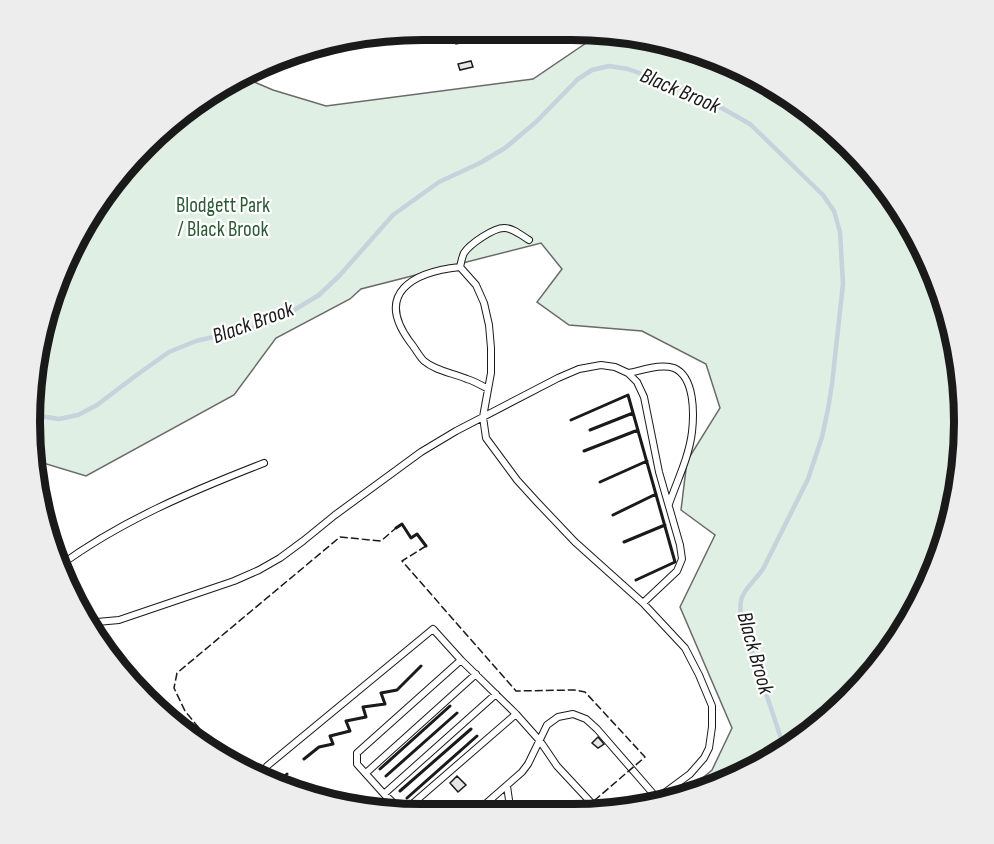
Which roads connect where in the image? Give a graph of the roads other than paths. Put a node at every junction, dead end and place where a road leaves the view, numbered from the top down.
1 (529, 240) dead end
2 (460, 267) junction
3 (628, 373) junction
4 (488, 389) junction
5 (483, 417) junction
6 (264, 463) dead end
7 (669, 504) junction
8 (67, 561) edge
9 (643, 603) junction
10 (98, 622) edge
11 (461, 660) junction
12 (476, 675) junction
13 (496, 694) junction
14 (516, 714) junction
15 (540, 741) junction
16 (266, 770) edge
17 (366, 773) junction
18 (507, 786) junction
19 (665, 792) edge
20 (384, 794) junction
21 (655, 794) edge
22 (394, 803) edge
23 (592, 803) edge
24 (414, 804) edge
25 (485, 804) edge
26 (510, 804) edge

1 - 2 lane
2 - 4 lane
2 - 4 lane
3 - 5 lane
3 - 7 lane
3 - 7 lane
4 - 5 lane
5 - 9 lane
5 - 10 lane
6 - 8 lane
7 - 9 lane
9 - 19 lane
11 - 12 lane
11 - 16 lane
11 - 17 lane
12 - 13 lane
12 - 17 lane
13 - 14 lane
13 - 20 lane
14 - 15 lane
14 - 24 lane
15 - 18 lane
15 - 21 lane
15 - 23 lane
17 - 20 lane
18 - 25 lane
18 - 26 lane
20 - 22 lane

